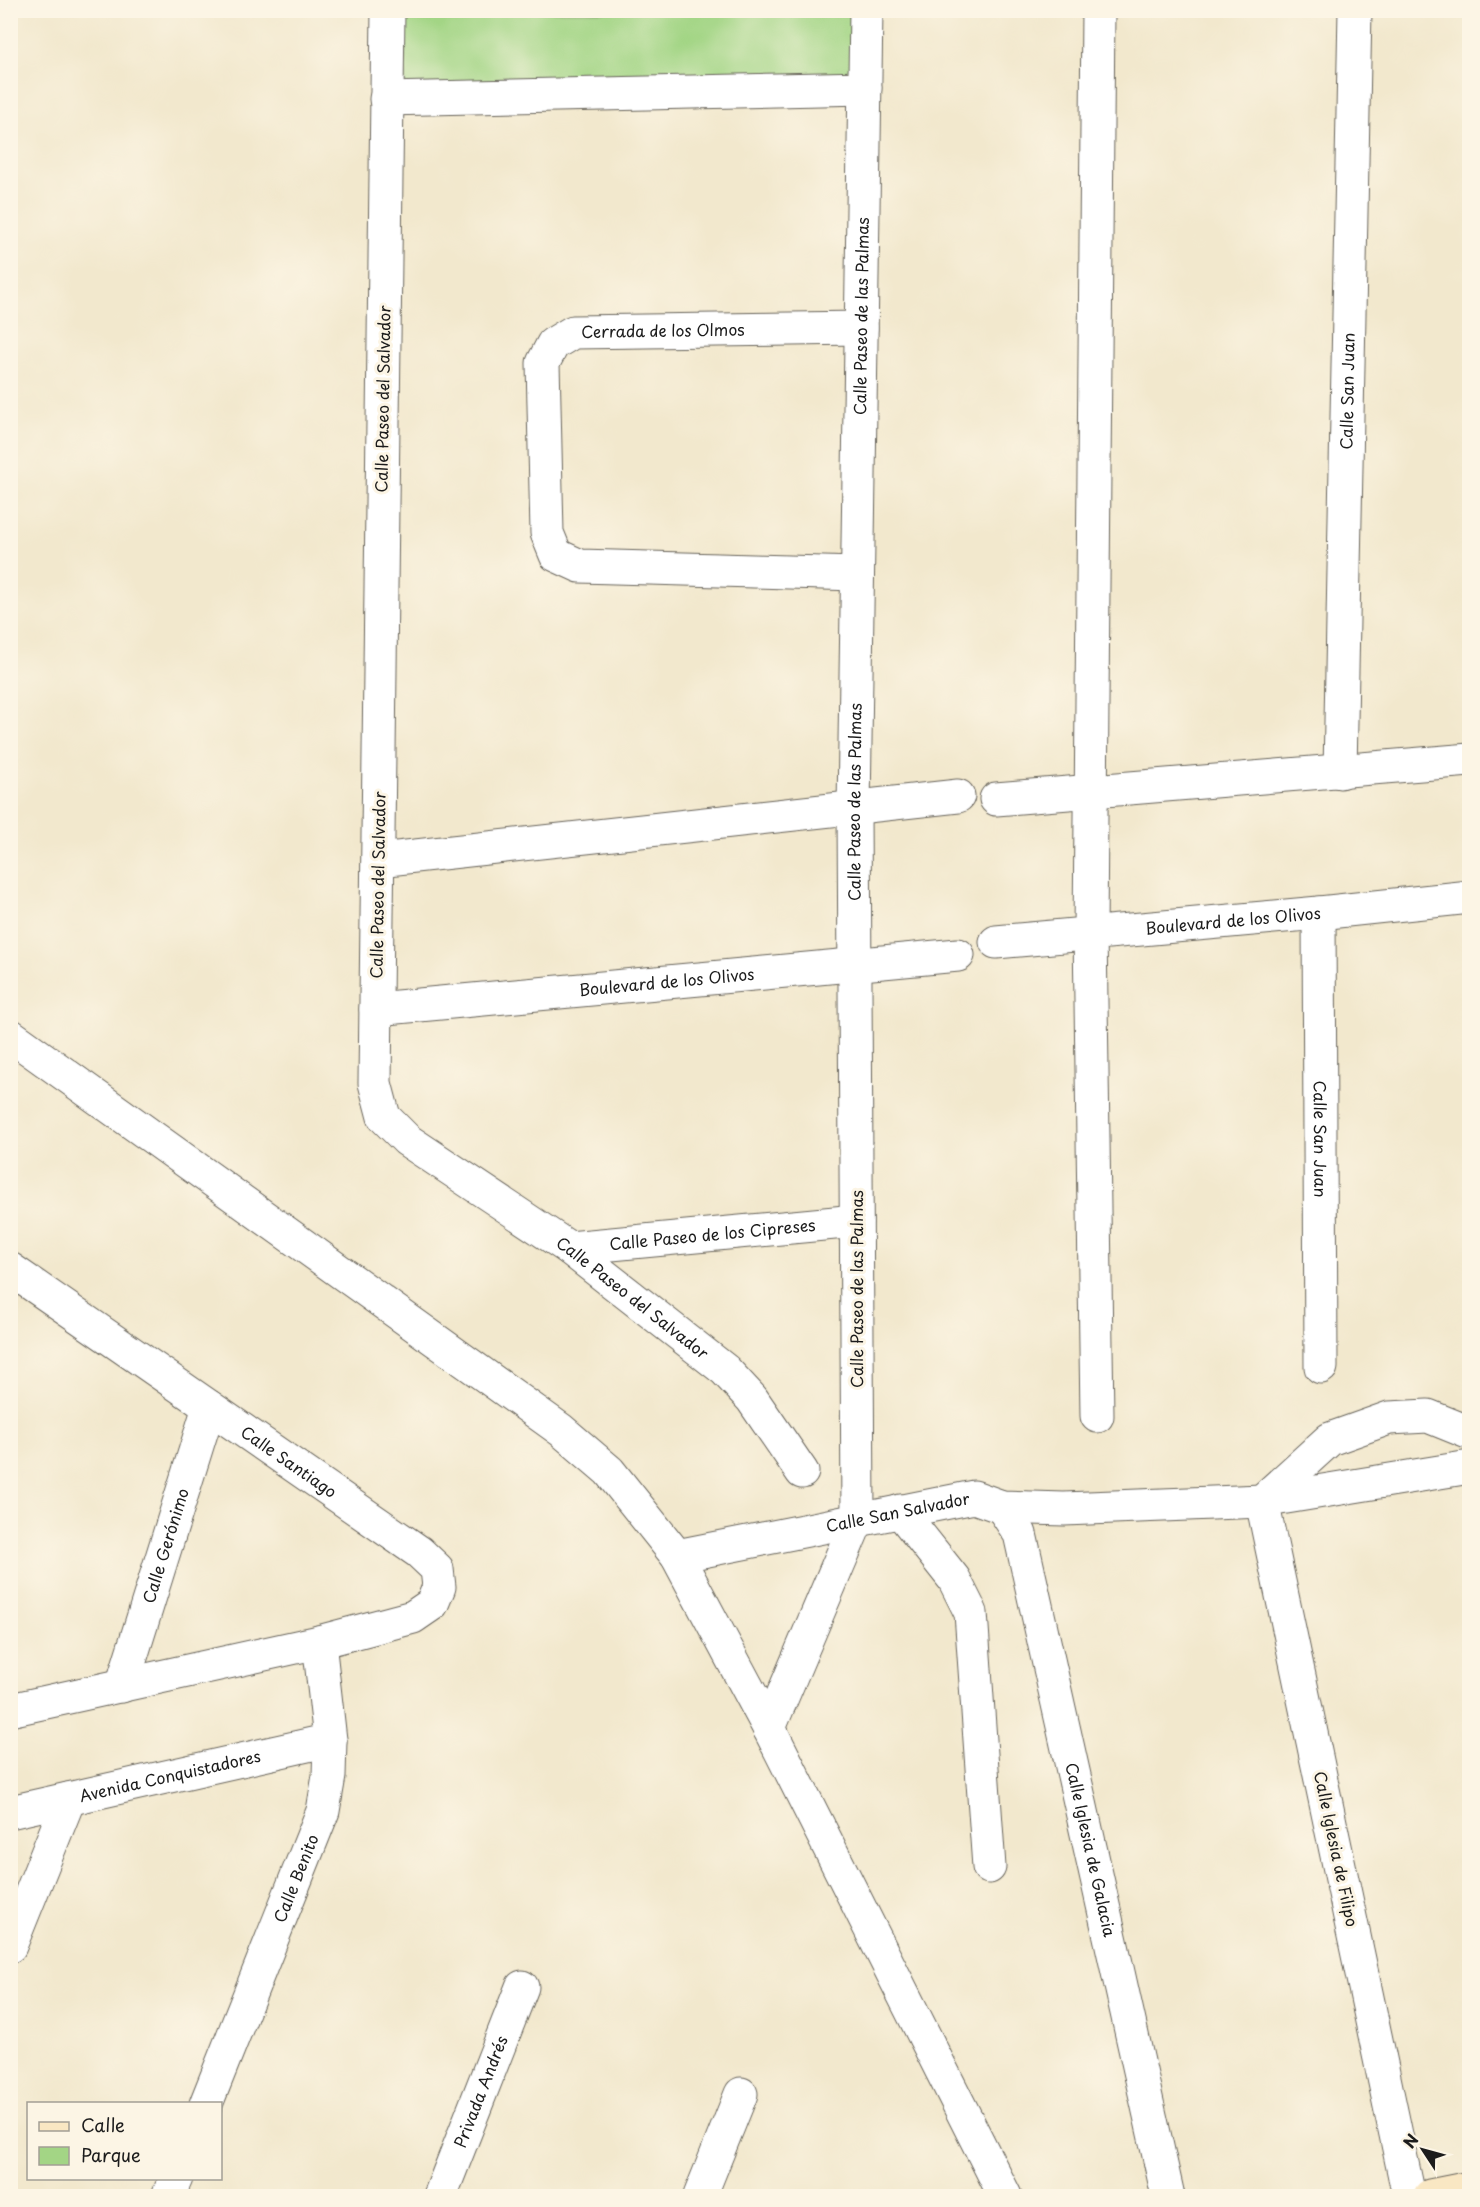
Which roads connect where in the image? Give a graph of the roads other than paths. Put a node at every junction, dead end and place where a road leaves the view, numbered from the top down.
1 (388, 10) edge
2 (866, 10) edge
3 (1098, 10) edge
4 (1355, 10) edge
5 (865, 88) junction
6 (386, 99) junction
7 (861, 328) junction
8 (857, 574) junction
9 (1470, 760) edge
10 (1340, 772) junction
11 (1093, 791) junction
12 (958, 796) dead end
13 (996, 799) dead end
14 (854, 809) junction
15 (379, 860) junction
16 (1470, 897) edge
17 (1319, 914) junction
18 (1090, 932) junction
19 (996, 942) dead end
20 (958, 955) dead end
21 (854, 965) junction
22 (376, 1009) junction
23 (10, 1035) edge
24 (856, 1221) junction
25 (568, 1248) junction
26 (10, 1269) edge
27 (1321, 1367) dead end
28 (209, 1407) junction
29 (1097, 1416) dead end
30 (1470, 1433) edge
31 (1470, 1467) edge
32 (802, 1472) dead end
33 (1263, 1501) junction
34 (1002, 1507) junction
35 (900, 1511) junction
36 (858, 1518) junction
37 (677, 1556) junction
38 (319, 1642) junction
39 (122, 1686) junction
40 (10, 1710) edge
41 (769, 1728) junction
42 (330, 1740) junction
43 (69, 1798) junction
44 (10, 1812) edge
45 (989, 1867) dead end
46 (10, 1946) edge
47 (522, 1987) dead end
48 (741, 2094) dead end
49 (206, 2102) edge
50 (175, 2180) edge
51 (1470, 2188) edge
52 (168, 2196) edge
53 (440, 2196) edge
54 (700, 2196) edge
55 (1005, 2196) edge
56 (1168, 2196) edge
57 (1409, 2196) edge
58 (1430, 2196) edge

1 - 6 street, Calle Paseo del Salvador
2 - 5 street, Calle Paseo de las Palmas
3 - 11 street
4 - 10 street, Calle San Juan
5 - 6 street
5 - 7 street, Calle Paseo de las Palmas
6 - 15 street, Calle Paseo del Salvador
7 - 8 street, Calle Paseo de las Palmas
7 - 8 street, Cerrada de los Olmos
8 - 14 street, Calle Paseo de las Palmas
9 - 10 street
10 - 11 street
11 - 13 street
11 - 18 street
12 - 14 street
14 - 15 street
14 - 21 street, Calle Paseo de las Palmas
15 - 22 street, Calle Paseo del Salvador
16 - 17 street, Boulevard de los Olivos
17 - 18 street, Boulevard de los Olivos
17 - 27 street, Calle San Juan
18 - 19 street, Boulevard de los Olivos
18 - 29 street
20 - 21 street, Boulevard de los Olivos
21 - 22 street, Boulevard de los Olivos
21 - 24 street, Calle Paseo de las Palmas
22 - 25 street, Calle Paseo del Salvador
23 - 37 street
24 - 25 street, Calle Paseo de los Cipreses
24 - 36 street, Calle Paseo de las Palmas
25 - 32 street, Calle Paseo del Salvador
26 - 28 street, Calle Santiago
28 - 38 street, Calle Santiago
28 - 39 street, Calle Gerónimo
30 - 33 street
31 - 33 street, Calle San Salvador
33 - 34 street, Calle San Salvador
33 - 57 street, Calle Iglesia de Filipo
34 - 35 street, Calle San Salvador
34 - 56 street, Calle Iglesia de Galacia
35 - 36 street, Calle San Salvador
35 - 45 street
36 - 37 street, Calle San Salvador
36 - 41 street
37 - 41 street
38 - 39 street
38 - 42 street, Calle Benito
39 - 40 street
41 - 55 street
42 - 43 street, Avenida Conquistadores
42 - 49 street, Calle Benito
43 - 44 street, Avenida Conquistadores
43 - 46 street
47 - 53 street, Privada Andrés
48 - 54 street
50 - 52 street
51 - 58 main road

